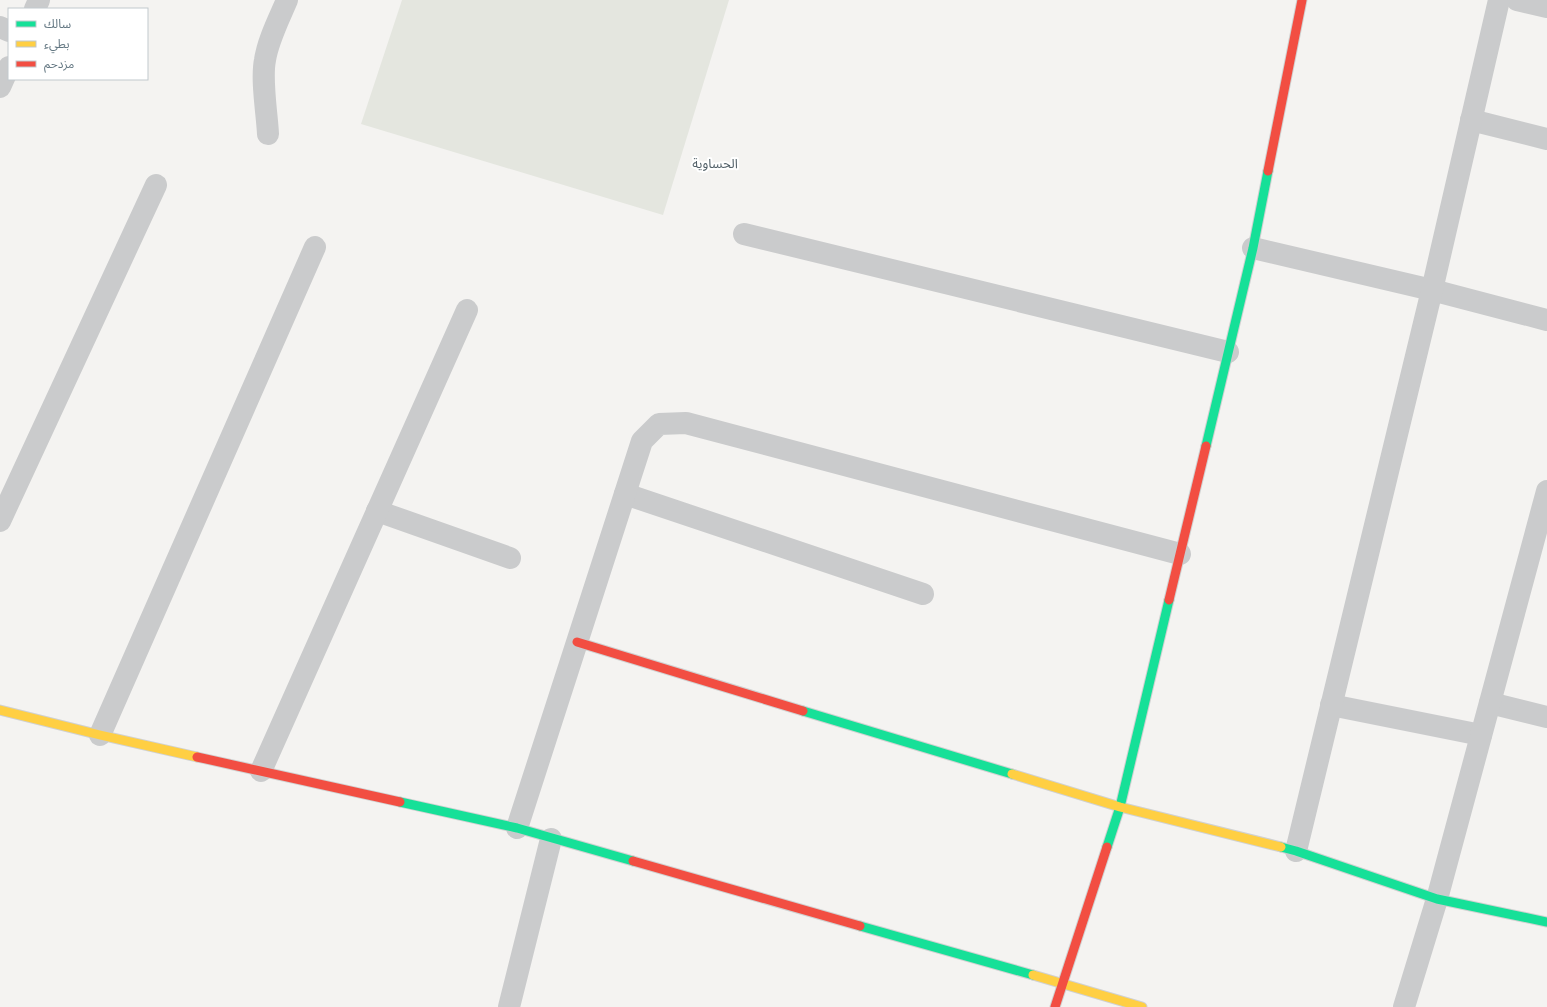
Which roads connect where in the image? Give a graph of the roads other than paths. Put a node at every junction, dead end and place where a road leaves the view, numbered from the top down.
1 (287, 0) edge
2 (1302, 0) edge
3 (1499, 0) edge
4 (1518, 0) edge
5 (1547, 7) edge
6 (8, 69) edge
7 (0, 87) edge
8 (1471, 120) junction
9 (268, 134) dead end
10 (1547, 139) edge
11 (156, 185) dead end
12 (744, 234) dead end
13 (315, 248) dead end
14 (1253, 248) junction
15 (1432, 290) junction
16 (467, 310) dead end
17 (1547, 320) edge
18 (1228, 352) junction
19 (1547, 491) edge
20 (625, 494) junction
21 (377, 511) junction
22 (0, 521) edge
23 (1180, 554) junction
24 (510, 558) dead end
25 (923, 594) dead end
26 (577, 642) junction
27 (1490, 703) junction
28 (1331, 705) junction
29 (0, 710) edge
30 (1547, 716) edge
31 (100, 735) junction
32 (1481, 735) junction
33 (261, 771) junction
34 (1120, 807) junction
35 (517, 828) junction
36 (551, 839) junction
37 (1296, 851) junction
38 (1437, 899) junction
39 (1547, 922) edge
40 (1062, 983) junction
41 (509, 1007) edge
42 (1055, 1007) edge
43 (1142, 1007) edge
44 (1404, 1007) edge

1 - 9 street
2 - 14 street
3 - 8 street
4 - 5 street
6 - 7 street
8 - 10 street
8 - 15 street
11 - 22 street
12 - 18 street
13 - 31 street
14 - 15 street
14 - 18 street
15 - 17 street
15 - 28 street
16 - 21 street
18 - 23 street
19 - 27 street
20 - 23 street
20 - 25 street
20 - 26 street
21 - 24 street
21 - 33 street
23 - 34 street
26 - 34 street
26 - 35 street
27 - 30 street
27 - 32 street
28 - 32 street
28 - 37 street
29 - 31 street
31 - 33 street
32 - 38 street
33 - 35 street
34 - 37 street
34 - 40 street
35 - 36 street
36 - 40 street
36 - 41 street
37 - 38 street
38 - 39 street
38 - 44 street
40 - 42 street
40 - 43 street

